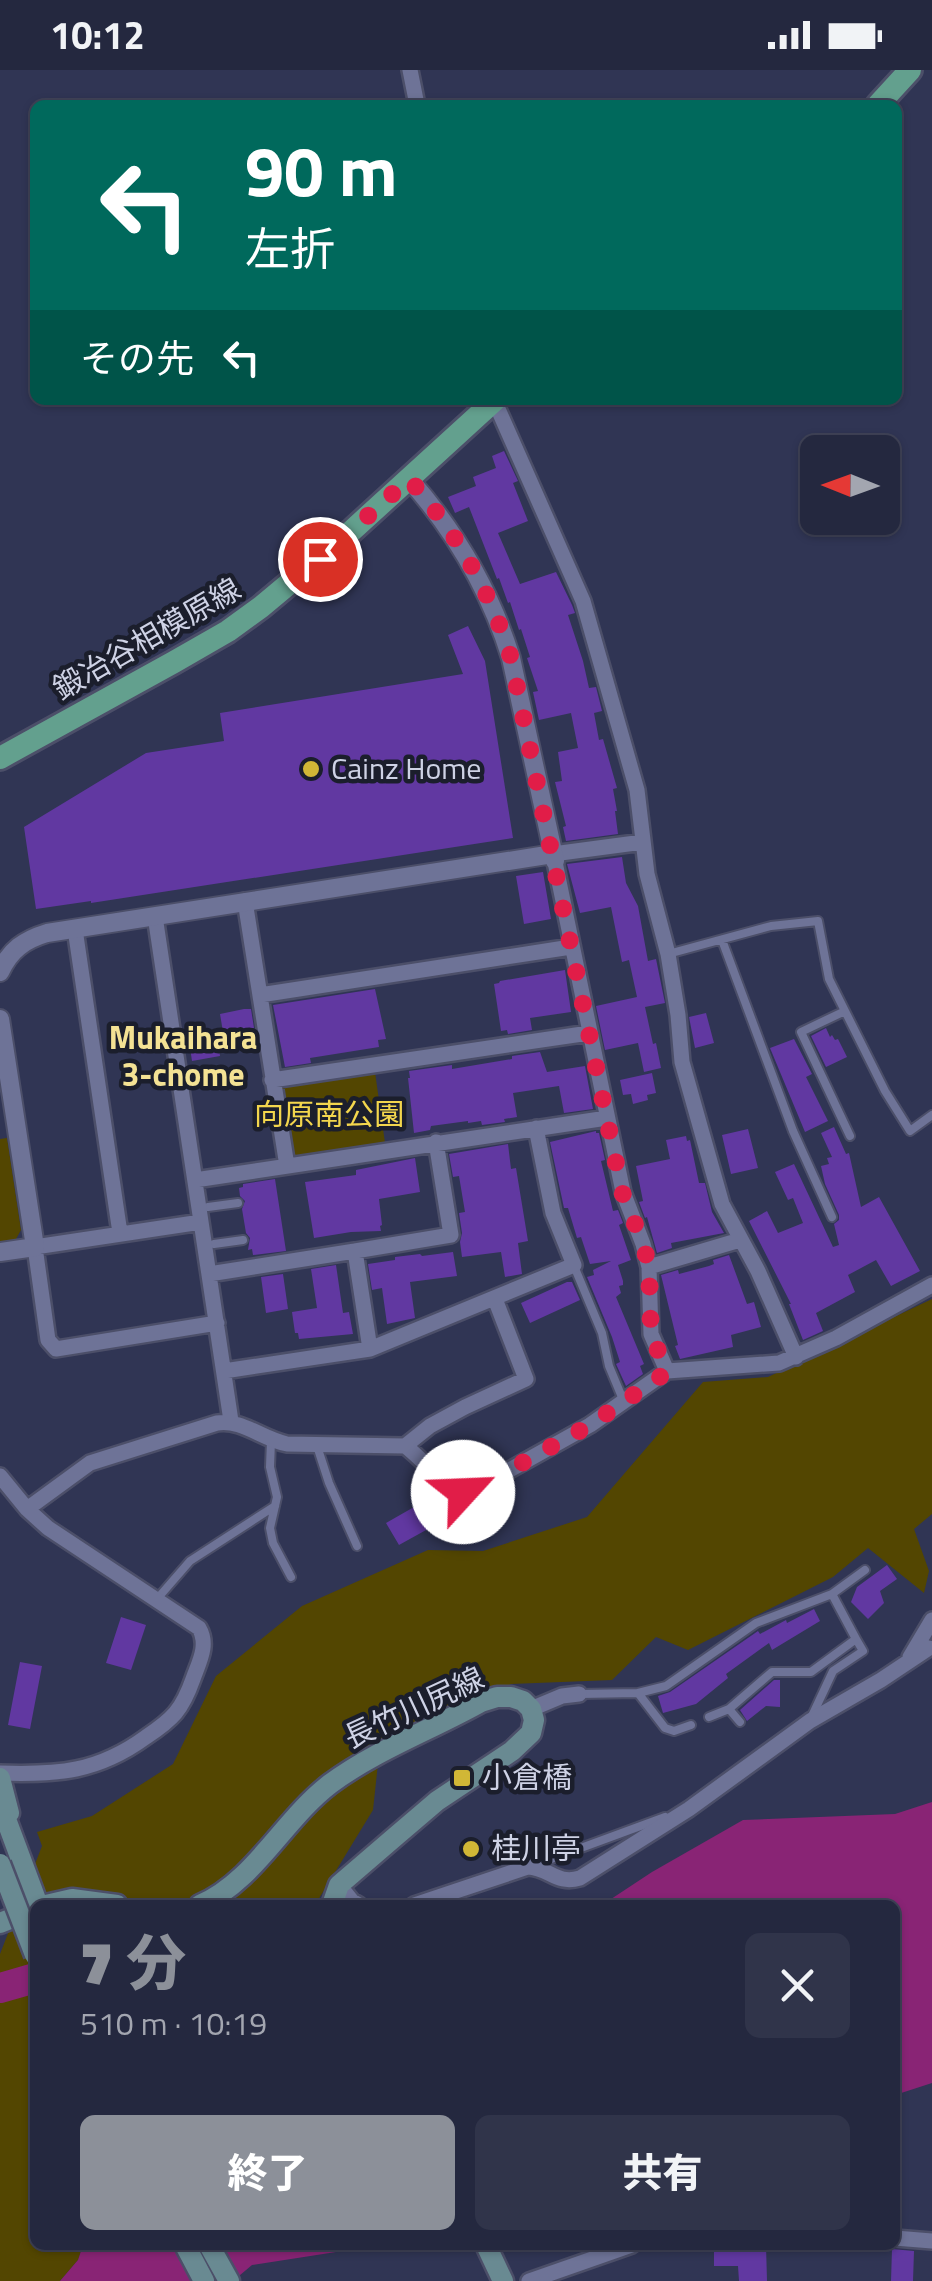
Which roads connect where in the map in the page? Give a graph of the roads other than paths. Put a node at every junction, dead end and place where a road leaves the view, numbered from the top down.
1 (410, 70) edge
2 (910, 70) edge
3 (416, 100) edge
4 (883, 100) edge
5 (489, 405) edge
6 (496, 405) edge
7 (409, 479) junction
8 (0, 758) edge
9 (643, 842) junction
10 (554, 858) junction
11 (246, 901) junction
12 (154, 916) junction
13 (75, 929) junction
14 (722, 940) junction
15 (571, 947) junction
16 (668, 954) junction
17 (0, 972) edge
18 (260, 995) junction
19 (845, 1011) junction
20 (0, 1019) edge
21 (588, 1033) junction
22 (272, 1080) junction
23 (932, 1115) edge
24 (607, 1118) junction
25 (536, 1128) junction
26 (850, 1136) dead end
27 (436, 1142) junction
28 (287, 1166) junction
29 (195, 1180) junction
30 (238, 1203) dead end
31 (205, 1215) junction
32 (832, 1218) dead end
33 (120, 1234) junction
34 (243, 1240) dead end
35 (740, 1240) junction
36 (214, 1244) dead end
37 (34, 1246) junction
38 (355, 1251) junction
39 (0, 1252) edge
40 (574, 1266) junction
41 (649, 1267) junction
42 (209, 1274) junction
43 (932, 1286) edge
44 (495, 1299) junction
45 (216, 1323) junction
46 (370, 1349) junction
47 (796, 1357) junction
48 (224, 1371) junction
49 (667, 1372) junction
50 (624, 1402) junction
51 (231, 1421) junction
52 (271, 1441) junction
53 (317, 1446) junction
54 (404, 1446) junction
55 (0, 1476) edge
56 (276, 1506) junction
57 (27, 1509) junction
58 (358, 1516) dead end
59 (345, 1522) junction
60 (357, 1546) dead end
61 (865, 1570) dead end
62 (291, 1577) dead end
63 (832, 1594) junction
64 (156, 1599) junction
65 (932, 1620) edge
66 (856, 1639) junction
67 (929, 1648) dead end
68 (905, 1665) junction
69 (638, 1693) junction
70 (579, 1694) joint
71 (730, 1708) junction
72 (531, 1709) junction
73 (710, 1717) dead end
74 (810, 1721) junction
75 (740, 1722) dead end
76 (691, 1724) dead end
77 (4, 1774) edge
78 (0, 1803) edge
79 (689, 1809) junction
80 (9, 1859) edge
81 (528, 1867) junction
82 (336, 1895) edge
83 (32, 1900) edge
84 (209, 1900) edge
85 (429, 1900) edge
86 (30, 1910) edge
87 (0, 1922) edge
88 (30, 1937) edge
89 (900, 2238) edge
90 (932, 2241) edge
91 (188, 2250) edge
92 (212, 2250) edge
93 (488, 2250) edge
94 (618, 2250) edge
95 (204, 2281) edge
96 (228, 2281) edge
97 (503, 2281) edge
98 (529, 2281) edge

1 - 3 street
2 - 4 main road
5 - 7 main road, 鍛冶谷相模原線
6 - 9 street
7 - 8 main road, 鍛冶谷相模原線
7 - 10 street
9 - 10 street
9 - 16 street
10 - 11 street
10 - 15 street
11 - 12 street
11 - 18 street
12 - 13 street
12 - 29 street
13 - 17 street
13 - 33 street
14 - 16 lane
14 - 19 lane
14 - 32 lane
15 - 18 street
15 - 21 street
16 - 35 street
18 - 22 street
19 - 23 lane
19 - 26 lane
20 - 37 street
21 - 22 street
21 - 24 street
22 - 28 street
24 - 25 street
24 - 41 street
25 - 27 street
25 - 40 street
27 - 28 street
27 - 38 street
28 - 29 street
29 - 31 street
30 - 31 lane
31 - 33 street
31 - 42 street
33 - 37 street
34 - 36 lane
35 - 41 street
35 - 47 street
37 - 39 street
37 - 45 street
38 - 42 street
38 - 46 street
40 - 44 street
40 - 50 lane
41 - 49 street
42 - 45 street
43 - 47 street
44 - 46 street
44 - 54 street
45 - 48 street
46 - 48 street
47 - 49 street
48 - 51 street
49 - 50 street
50 - 54 street
51 - 52 street
51 - 57 street
52 - 53 street
52 - 56 lane
53 - 54 street
53 - 59 lane
55 - 57 street
56 - 62 lane
56 - 64 lane
57 - 64 street
58 - 59 lane
59 - 60 lane
61 - 63 lane
63 - 66 lane
63 - 69 lane
64 - 77 street
65 - 68 street
66 - 71 lane
66 - 74 lane
67 - 68 street
68 - 74 street
69 - 70 lane
69 - 76 lane
70 - 72 street
71 - 73 lane
71 - 75 lane
72 - 82 main road, 長竹川尻線
72 - 84 main road, 長竹川尻線
74 - 79 street
77 - 80 main road
78 - 80 main road
79 - 81 lane
79 - 81 street
80 - 83 main road
80 - 88 main road, bridge
81 - 85 street
86 - 87 main road
89 - 90 street
91 - 95 main road
92 - 96 main road
93 - 97 main road
94 - 98 street

